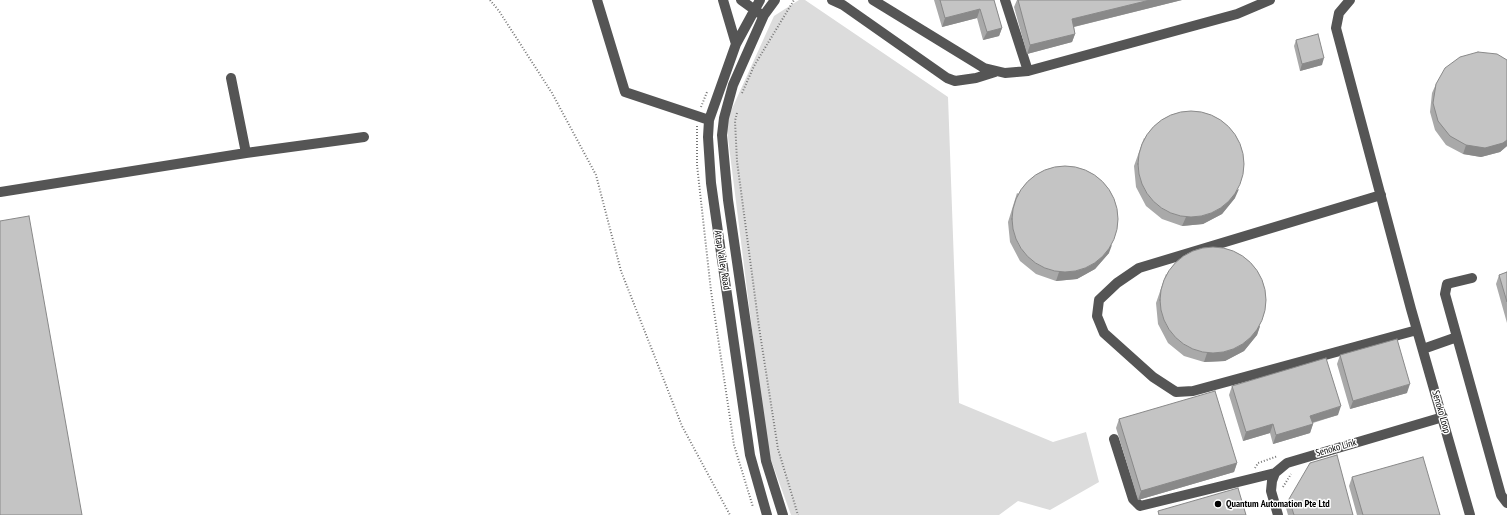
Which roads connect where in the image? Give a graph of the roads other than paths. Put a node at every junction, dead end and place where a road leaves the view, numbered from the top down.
1 (597, 0) edge
2 (723, 0) edge
3 (741, 0) edge
4 (760, 0) edge
5 (774, 0) edge
6 (832, 0) edge
7 (873, 0) edge
8 (1005, 0) edge
9 (1270, 0) edge
10 (1350, 0) edge
11 (754, 10) junction
12 (764, 15) junction
13 (736, 44) junction
14 (1028, 71) junction
15 (995, 72) junction
16 (231, 78) dead end
17 (709, 120) junction
18 (364, 137) dead end
19 (246, 153) junction
20 (0, 192) edge
21 (1381, 195) junction
22 (1472, 278) dead end
23 (1417, 330) junction
24 (1457, 337) junction
25 (1423, 349) junction
26 (1443, 417) junction
27 (1114, 439) dead end
28 (1275, 473) junction
29 (1507, 503) edge
30 (767, 515) edge
31 (783, 515) edge
32 (1278, 515) edge
33 (1470, 515) edge

1 - 17 street
2 - 13 street
3 - 11 street
4 - 11 street, Attap Valley Road
5 - 12 street, Attap Valley Road
6 - 15 street
7 - 15 street
8 - 14 street
9 - 14 street
10 - 21 street, Senoko Loop
11 - 12 street
11 - 13 street, Attap Valley Road
12 - 31 street, Attap Valley Road
13 - 17 street, Attap Valley Road
14 - 15 street
16 - 19 street
17 - 30 street, Attap Valley Road
18 - 19 street
19 - 20 street
21 - 23 street, Senoko Loop
21 - 23 street
22 - 24 street
23 - 25 street, Senoko Loop
24 - 25 street
24 - 29 street
25 - 26 street, Senoko Loop
26 - 28 street, Senoko Link
26 - 33 street, Senoko Loop
27 - 28 street
28 - 32 street

